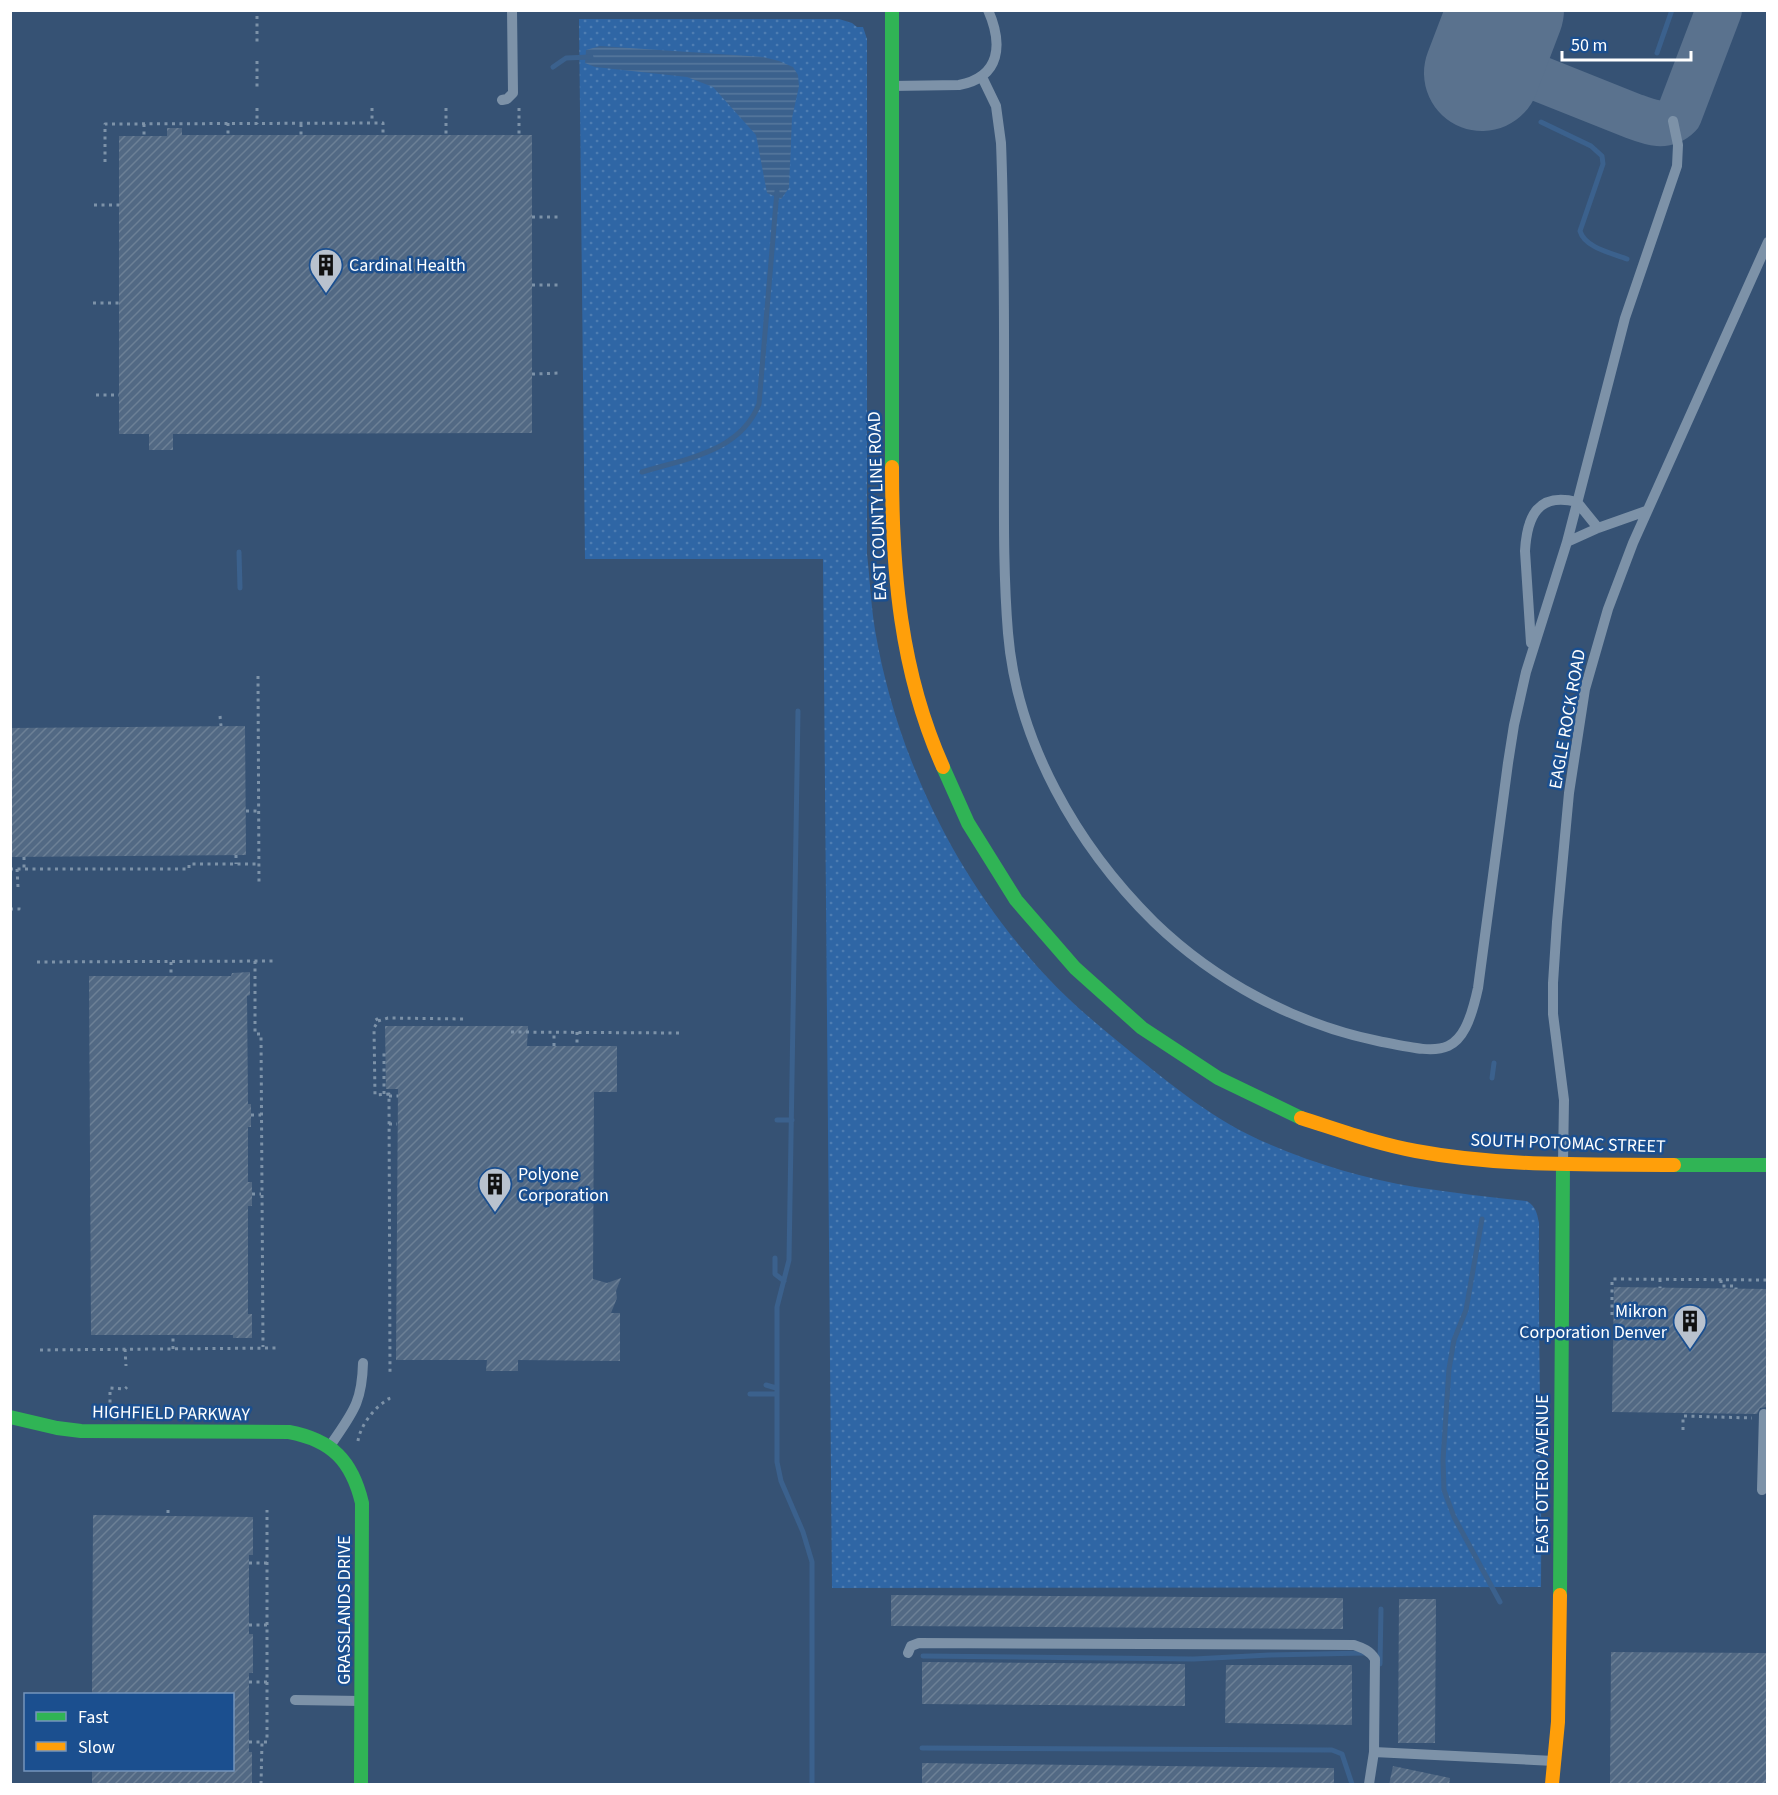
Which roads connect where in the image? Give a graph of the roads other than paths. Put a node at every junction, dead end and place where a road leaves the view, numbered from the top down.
1 (512, 10) edge
2 (892, 10) edge
3 (988, 10) edge
4 (982, 76) junction
5 (892, 86) junction
6 (502, 100) dead end
7 (1673, 121) dead end
8 (1767, 242) edge
9 (1577, 502) junction
10 (1646, 511) junction
11 (1598, 528) junction
12 (1567, 542) junction
13 (1532, 649) junction
14 (1064, 957) joint
15 (1563, 1164) junction
16 (1767, 1165) edge
17 (363, 1363) dead end
18 (1763, 1416) road end
19 (10, 1417) edge
20 (330, 1446) junction
21 (1762, 1490) dead end
22 (908, 1653) dead end
23 (296, 1700) dead end
24 (362, 1701) junction
25 (1374, 1752) junction
26 (1555, 1761) junction
27 (362, 1785) edge
28 (1369, 1785) edge
29 (1552, 1785) edge

1 - 6 lane
2 - 5 main road, EAST COUNTY LINE ROAD
3 - 4 lane
4 - 5 lane
4 - 13 lane
5 - 14 main road, EAST COUNTY LINE ROAD
7 - 9 lane
8 - 10 lane, EAGLE ROCK ROAD
9 - 11 lane
9 - 12 lane
9 - 13 lane
10 - 11 lane
10 - 15 lane, EAGLE ROCK ROAD
11 - 12 lane
12 - 13 lane
14 - 15 main road, SOUTH POTOMAC STREET
15 - 16 main road, SOUTH POTOMAC STREET
15 - 26 main road, EAST OTERO AVENUE
17 - 20 lane
18 - 21 lane
19 - 20 main road, HIGHFIELD PARKWAY
20 - 24 main road, GRASSLANDS DRIVE
22 - 25 lane
23 - 24 lane
24 - 27 main road, GRASSLANDS DRIVE
25 - 26 lane
25 - 28 lane
26 - 29 main road, EAST OTERO AVENUE

